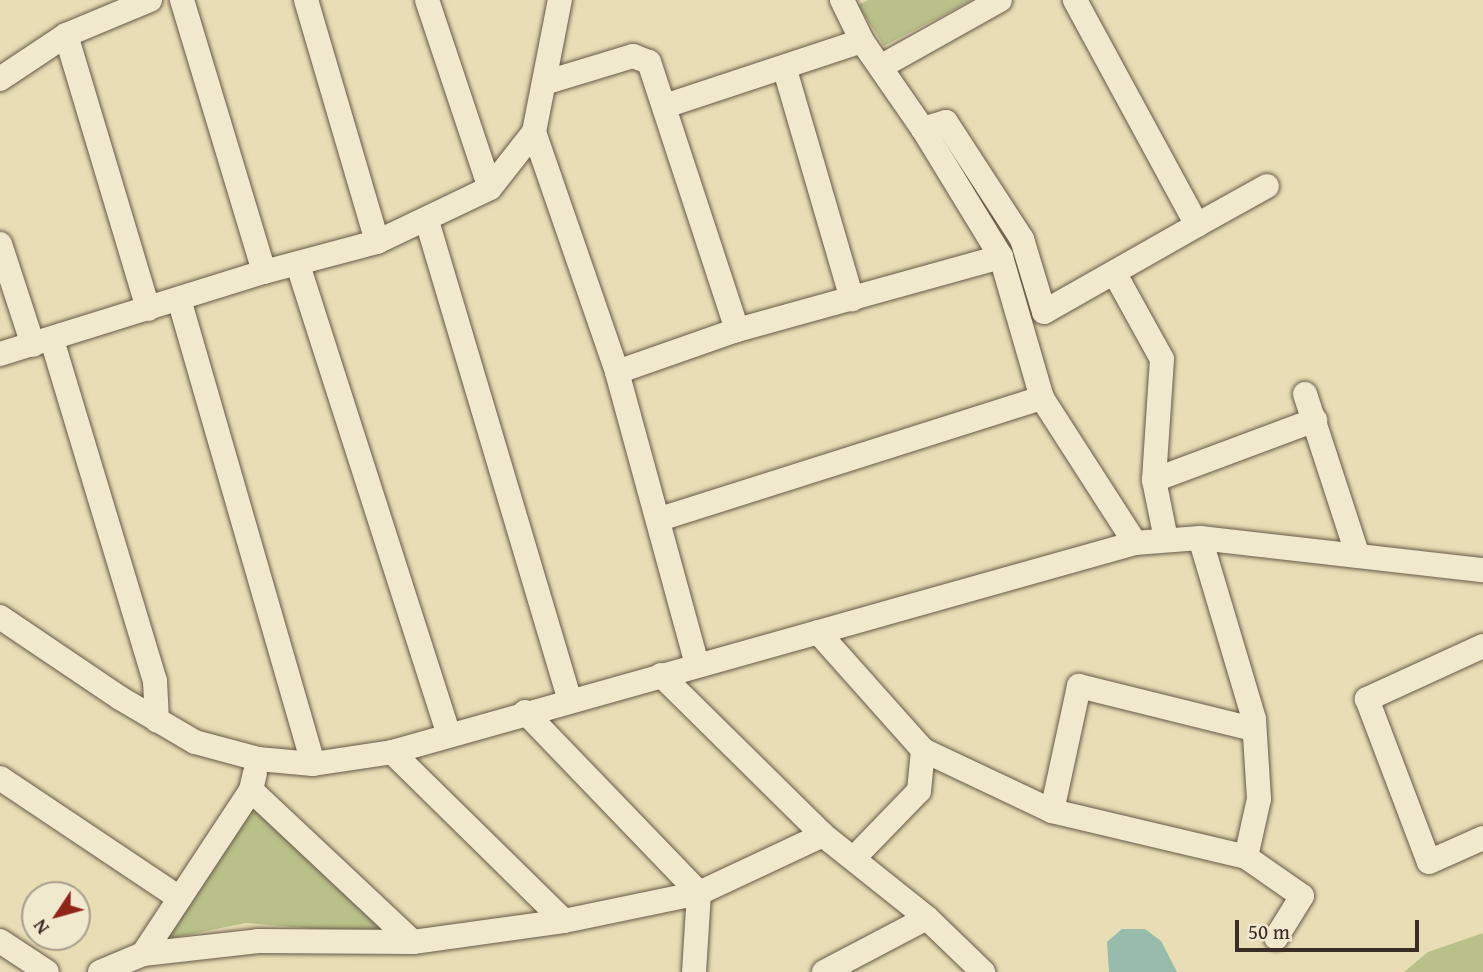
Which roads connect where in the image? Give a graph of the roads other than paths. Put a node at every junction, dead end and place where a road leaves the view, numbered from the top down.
1 (150, 0) edge
2 (182, 0) edge
3 (306, 0) edge
4 (427, 0) edge
5 (560, 0) edge
6 (1000, 0) edge
7 (1075, 0) edge
8 (844, 1) edge
9 (66, 34) junction
10 (862, 41) junction
11 (882, 66) junction
12 (785, 70) junction
13 (0, 79) edge
14 (544, 83) junction
15 (664, 106) junction
16 (923, 129) junction
17 (534, 132) junction
18 (1267, 186) dead end
19 (490, 188) junction
20 (427, 221) junction
21 (1197, 225) junction
22 (377, 242) junction
23 (0, 244) edge
24 (1001, 257) junction
25 (298, 265) junction
26 (264, 272) junction
27 (1115, 274) junction
28 (178, 299) junction
29 (852, 299) junction
30 (148, 309) junction
31 (737, 330) junction
32 (43, 343) junction
33 (0, 354) edge
34 (617, 372) junction
35 (1305, 394) dead end
36 (1042, 398) junction
37 (1315, 421) junction
38 (1154, 480) junction
39 (660, 519) junction
40 (1200, 538) junction
41 (1167, 539) junction
42 (1135, 543) junction
43 (1358, 556) junction
44 (1483, 570) edge
45 (0, 617) edge
46 (818, 632) junction
47 (1483, 646) edge
48 (697, 664) junction
49 (661, 674) junction
50 (569, 701) junction
51 (524, 712) junction
52 (157, 721) junction
53 (1253, 729) junction
54 (449, 734) junction
55 (923, 750) junction
56 (392, 752) junction
57 (258, 759) junction
58 (313, 764) junction
59 (0, 778) edge
60 (251, 790) junction
61 (1052, 811) junction
62 (823, 835) junction
63 (1483, 838) edge
64 (1246, 857) junction
65 (855, 858) junction
66 (699, 893) junction
67 (179, 898) junction
68 (927, 918) junction
69 (564, 921) junction
70 (1276, 938) dead end
71 (0, 941) edge
72 (413, 943) junction
73 (143, 954) junction
74 (47, 972) edge
75 (100, 972) edge
76 (694, 972) edge
77 (824, 972) edge
78 (984, 972) edge

1 - 9 street
2 - 26 street
3 - 22 street
4 - 19 street
5 - 14 street
6 - 11 street
7 - 21 street
8 - 10 street
9 - 13 street
9 - 30 street
10 - 11 street
10 - 12 street
11 - 16 street
12 - 15 street
12 - 29 street
14 - 15 street
14 - 17 street
15 - 31 street
16 - 24 street
16 - 27 street
17 - 19 street
17 - 34 street
18 - 21 street
19 - 20 street
20 - 22 street
20 - 50 street
21 - 27 street
22 - 25 street
23 - 32 street
24 - 29 street
24 - 36 street
25 - 26 street
25 - 54 street
26 - 28 street
27 - 38 street
28 - 30 street
28 - 58 street
29 - 31 street
30 - 32 street
31 - 34 street
32 - 33 street
32 - 52 street
34 - 39 street
35 - 37 street
36 - 39 street
36 - 42 street
37 - 38 street
37 - 43 street
38 - 41 street
39 - 48 street
40 - 41 street
40 - 43 street
40 - 53 street
41 - 42 street
42 - 46 street
43 - 44 street
45 - 52 street
46 - 48 street
46 - 55 street
47 - 63 street
48 - 49 street
49 - 50 street
49 - 62 street
50 - 51 street
51 - 54 street
51 - 66 street
52 - 57 street
53 - 61 street
53 - 64 street
54 - 56 street
55 - 61 street
55 - 65 street
56 - 58 street
56 - 69 street
57 - 58 street
57 - 60 street
59 - 67 street
60 - 67 street
60 - 72 street
61 - 64 street
62 - 65 street
62 - 66 street
64 - 70 street
65 - 68 street
66 - 69 street
66 - 76 street
67 - 73 street
68 - 77 street
68 - 78 street
69 - 72 street
71 - 74 street
72 - 73 street
73 - 75 street

